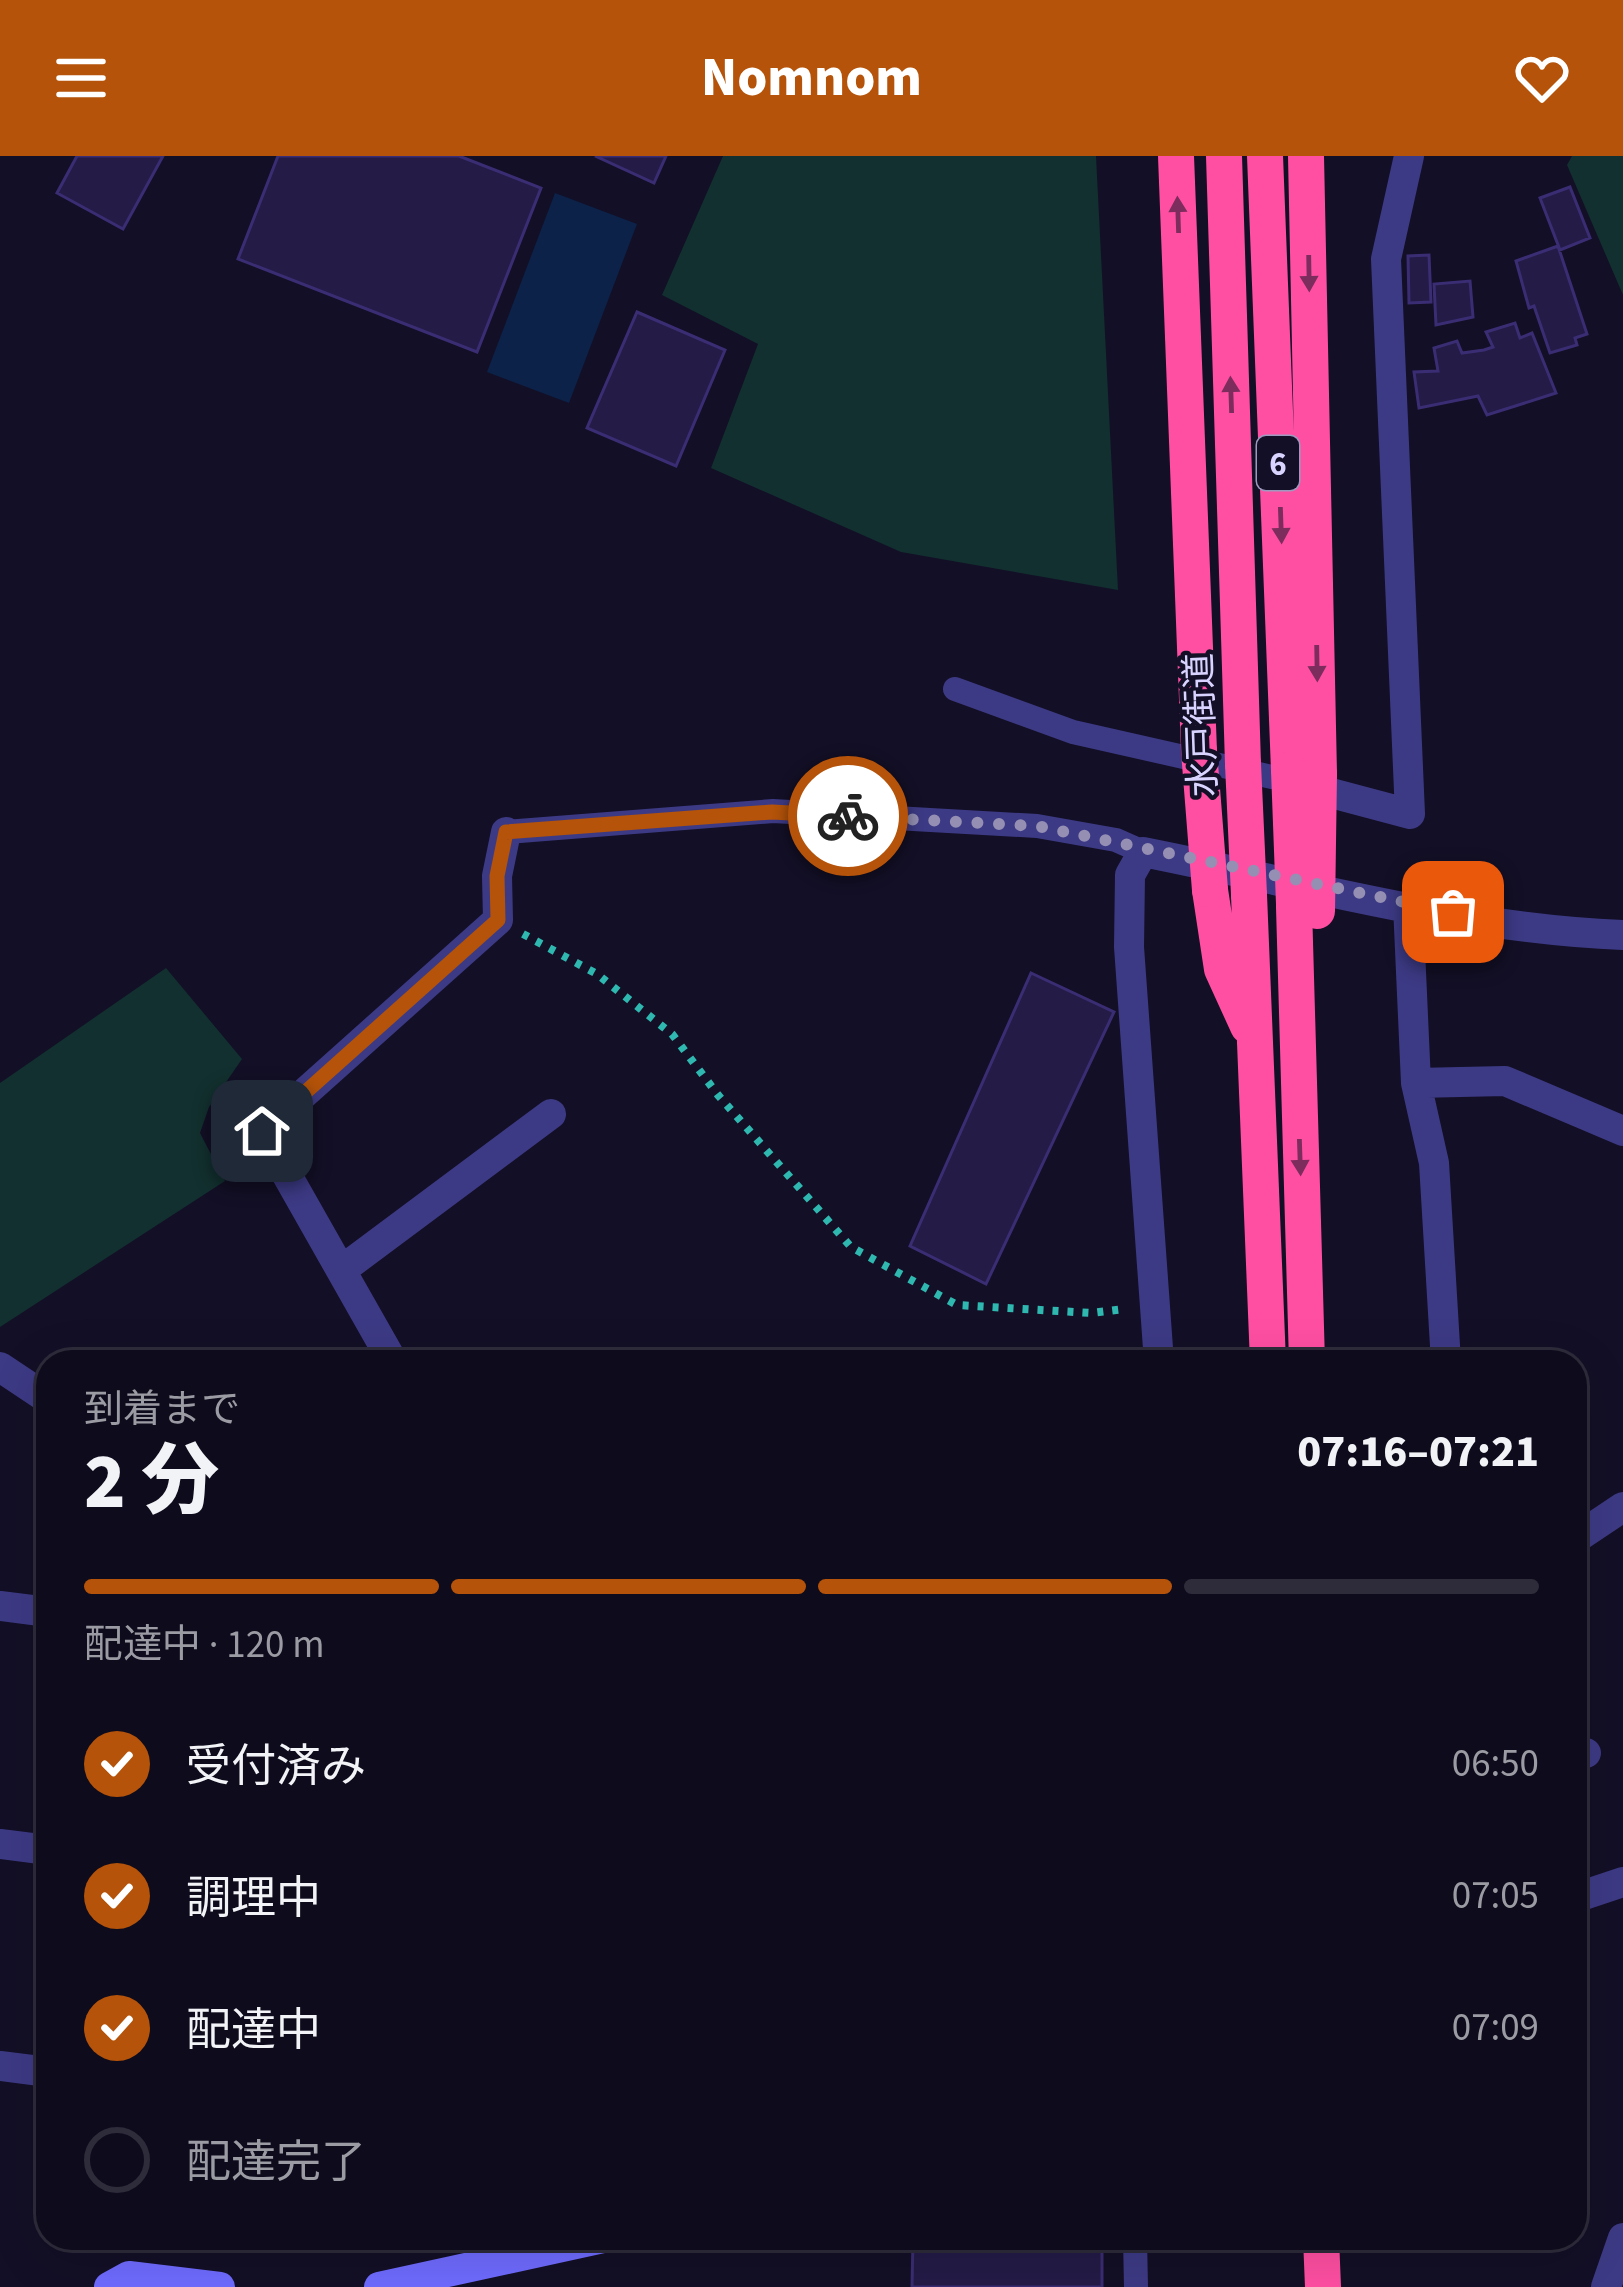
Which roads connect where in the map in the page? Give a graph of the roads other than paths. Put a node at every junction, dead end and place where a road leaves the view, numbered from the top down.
1 (1175, 156) edge
2 (1224, 156) edge
3 (1265, 156) edge
4 (1306, 156) edge
5 (1408, 156) edge
6 (955, 689) dead end
7 (1281, 771) junction
8 (506, 832) joint
9 (1143, 852) junction
10 (1408, 904) junction
11 (1623, 935) edge
12 (1255, 1040) junction
13 (1416, 1083) junction
14 (551, 1114) dead end
15 (1623, 1131) edge
16 (344, 1269) junction
17 (387, 1350) edge
18 (1159, 1350) edge
19 (1268, 1350) edge
20 (1307, 1350) edge
21 (1445, 1350) edge
22 (0, 1367) edge
23 (36, 1391) edge
24 (1623, 1507) edge
25 (1587, 1531) edge
26 (0, 1606) edge
27 (36, 1610) edge
28 (0, 1844) edge
29 (36, 1848) edge
30 (1623, 1882) edge
31 (1587, 1894) edge
32 (0, 2066) edge
33 (36, 2070) edge
34 (1623, 2238) edge
35 (548, 2250) edge
36 (1135, 2250) edge
37 (1321, 2250) edge
38 (109, 2287) edge
39 (220, 2287) edge
40 (380, 2287) edge
41 (1136, 2287) edge
42 (1323, 2287) edge
43 (1606, 2287) edge

12 -> 1 highway, bridge
7 -> 2 highway, 水戸街道 / 6
3 -> 7 highway, 水戸街道 / 6
4 -> 7 highway
5 - 7 street
6 - 7 lane
7 - 12 highway, 水戸街道 / 6, bridge
7 -> 20 highway, 水戸街道 / 6, bridge
8 - 9 lane
8 - 16 street
9 - 10 street
9 - 18 street
10 - 11 street
10 - 13 street
12 - 19 highway, 水戸街道 / 6
13 - 15 street
13 - 21 street
14 - 16 street
16 - 17 street
22 - 23 street
24 - 25 street
26 - 27 street
28 - 29 street
30 - 31 street
32 - 33 street
34 - 43 street
35 - 40 street
36 - 41 lane
37 - 42 highway
38 - 39 street

